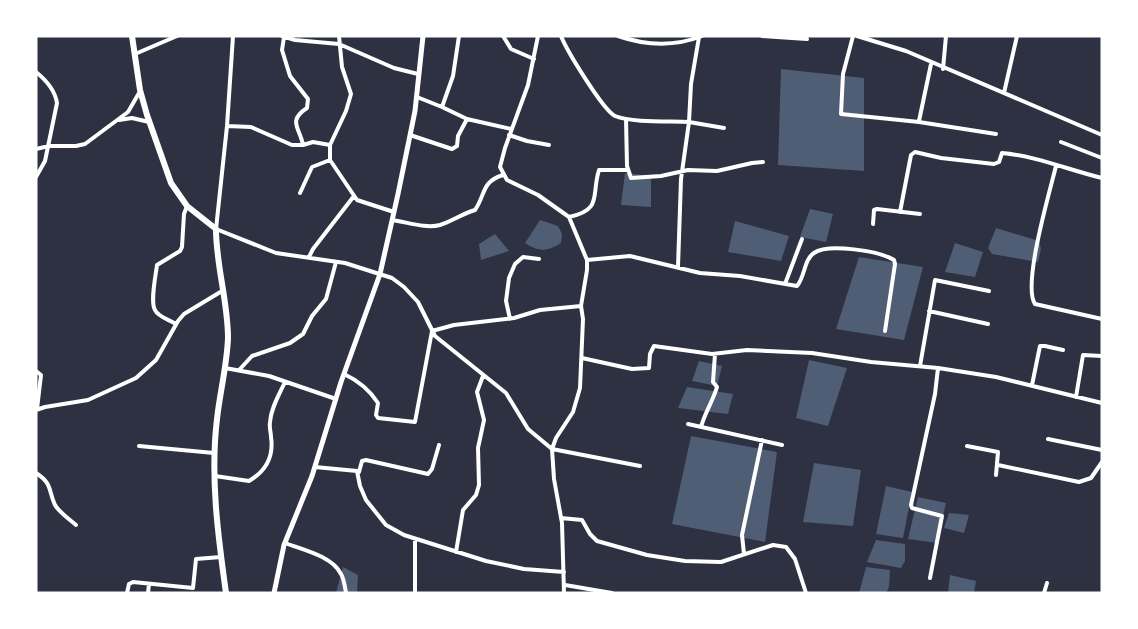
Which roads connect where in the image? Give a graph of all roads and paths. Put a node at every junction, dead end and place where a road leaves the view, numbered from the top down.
1 (132, 36) edge
2 (177, 36) edge
3 (233, 36) edge
4 (339, 36) edge
5 (423, 36) edge
6 (459, 36) edge
7 (503, 36) edge
8 (538, 36) edge
9 (561, 36) edge
10 (618, 36) edge
11 (762, 36) edge
12 (855, 36) edge
13 (946, 36) edge
14 (1017, 36) edge
15 (283, 37) edge
16 (701, 37) edge
17 (807, 39) dead end
18 (339, 44) junction
19 (135, 54) junction
20 (534, 59) junction
21 (931, 64) junction
22 (943, 69) junction
23 (36, 72) edge
24 (418, 74) junction
25 (140, 90) junction
26 (1004, 93) junction
27 (417, 96) junction
28 (442, 107) junction
29 (466, 119) junction
30 (626, 119) junction
31 (115, 122) junction
32 (149, 122) junction
33 (689, 122) junction
34 (919, 122) junction
35 (227, 126) junction
36 (724, 128) dead end
37 (511, 129) junction
38 (410, 134) junction
39 (996, 134) dead end
40 (509, 135) junction
41 (1102, 135) edge
42 (1061, 142) dead end
43 (303, 145) junction
44 (330, 145) junction
45 (549, 145) dead end
46 (49, 146) junction
47 (36, 149) edge
48 (1102, 158) edge
49 (330, 160) junction
50 (763, 162) dead end
51 (1056, 166) junction
52 (627, 170) junction
53 (682, 171) junction
54 (503, 175) junction
55 (36, 177) edge
56 (1102, 178) edge
57 (300, 193) dead end
58 (354, 196) junction
59 (187, 206) junction
60 (394, 212) junction
61 (900, 212) junction
62 (920, 214) dead end
63 (569, 217) junction
64 (392, 220) junction
65 (873, 224) dead end
66 (216, 229) junction
67 (802, 239) dead end
68 (309, 257) junction
69 (539, 259) dead end
70 (587, 260) junction
71 (336, 261) junction
72 (678, 267) junction
73 (380, 274) junction
74 (785, 284) junction
75 (222, 291) junction
76 (989, 291) dead end
77 (580, 306) junction
78 (929, 311) junction
79 (510, 319) junction
80 (1102, 319) edge
81 (176, 324) junction
82 (988, 324) dead end
83 (432, 331) junction
84 (885, 331) dead end
85 (1064, 350) dead end
86 (715, 354) junction
87 (1102, 356) edge
88 (582, 358) junction
89 (920, 366) junction
90 (225, 368) junction
91 (938, 368) junction
92 (240, 369) junction
93 (36, 372) edge
94 (344, 374) junction
95 (483, 376) junction
96 (285, 382) junction
97 (1032, 385) junction
98 (1076, 397) junction
99 (336, 399) junction
100 (1102, 403) edge
101 (37, 410) edge
102 (687, 424) dead end
103 (701, 427) junction
104 (1048, 439) dead end
105 (762, 440) junction
106 (439, 445) dead end
107 (782, 445) dead end
108 (139, 446) dead end
109 (967, 446) dead end
110 (552, 449) junction
111 (1102, 450) edge
112 (215, 453) junction
113 (1102, 462) edge
114 (998, 465) junction
115 (315, 466) junction
116 (640, 466) dead end
117 (36, 473) edge
118 (359, 473) junction
119 (996, 475) dead end
120 (214, 476) junction
121 (561, 518) junction
122 (76, 525) dead end
123 (415, 539) junction
124 (285, 543) junction
125 (456, 553) junction
126 (744, 554) junction
127 (222, 557) junction
128 (564, 572) junction
129 (930, 578) dead end
130 (1047, 583) dead end
131 (149, 584) junction
132 (565, 585) junction
133 (128, 593) edge
134 (148, 593) edge
135 (226, 593) edge
136 (274, 593) edge
137 (346, 593) edge
138 (414, 593) edge
139 (564, 593) edge
140 (612, 593) edge
141 (806, 593) edge
142 (1044, 593) edge

1 - 19 main road
2 - 19 street
3 - 35 street
4 - 18 street
5 - 24 street
6 - 28 street
7 - 20 street
8 - 20 street
9 - 30 street
10 - 16 street
11 - 17 street
12 - 21 street
12 - 34 street
13 - 22 street
14 - 26 street
15 - 18 street
15 - 43 street
16 - 33 street
18 - 24 street
18 - 44 street
19 - 25 main road
20 - 37 street
21 - 22 street
21 - 34 street
22 - 26 street
23 - 46 street
24 - 27 street
25 - 31 street
25 - 32 main road
26 - 41 street
27 - 28 street
27 - 38 street
28 - 29 street
29 - 37 street
29 - 38 street
30 - 33 street
30 - 52 street
31 - 32 street
31 - 46 street
32 - 59 main road
33 - 36 street
33 - 53 street
34 - 39 street
35 - 43 street
35 - 66 street
37 - 40 street
38 - 60 street
40 - 45 street
40 - 54 street
42 - 48 street
43 - 44 street
44 - 49 street
46 - 47 street
46 - 55 street
49 - 57 street
49 - 58 street
50 - 53 street
51 - 56 street
51 - 61 street
51 - 80 street
52 - 53 street
52 - 63 street
53 - 72 street
54 - 63 street
54 - 64 street
58 - 60 street
58 - 68 street
59 - 66 main road
59 - 81 street
60 - 64 street
61 - 62 street
61 - 65 street
63 - 70 street
64 - 73 street
66 - 68 street
66 - 75 main road
67 - 74 street
68 - 71 street
69 - 79 street
70 - 72 street
70 - 77 street
71 - 73 street
71 - 92 street
72 - 74 street
73 - 83 street
73 - 94 street
74 - 84 street
75 - 81 street
75 - 90 main road
76 - 78 street
77 - 79 street
77 - 88 street
78 - 82 street
78 - 89 street
79 - 83 street
81 - 101 street
83 - 94 street
83 - 95 street
85 - 97 street
86 - 88 street
86 - 89 street
86 - 103 street
87 - 98 street
88 - 110 street
89 - 91 street
90 - 92 street
90 - 112 main road
91 - 97 street
91 - 129 street
92 - 96 street
93 - 101 street
94 - 99 street
95 - 110 street
95 - 125 street
96 - 99 street
96 - 120 street
97 - 98 street
98 - 100 street
99 - 115 street
102 - 103 street
103 - 105 street
104 - 111 street
105 - 107 street
105 - 126 street
106 - 118 street
108 - 112 street
109 - 114 street
110 - 116 street
110 - 121 street
112 - 120 main road
113 - 114 street
114 - 119 street
115 - 118 street
115 - 124 street
117 - 122 street
118 - 123 street
120 - 127 main road
121 - 126 street
121 - 128 street
123 - 125 street
123 - 138 street
124 - 136 street
124 - 137 street
125 - 128 street
126 - 141 street
127 - 131 street
127 - 135 main road
128 - 132 street
130 - 142 street
131 - 133 street
131 - 134 street
132 - 139 street
132 - 140 street

